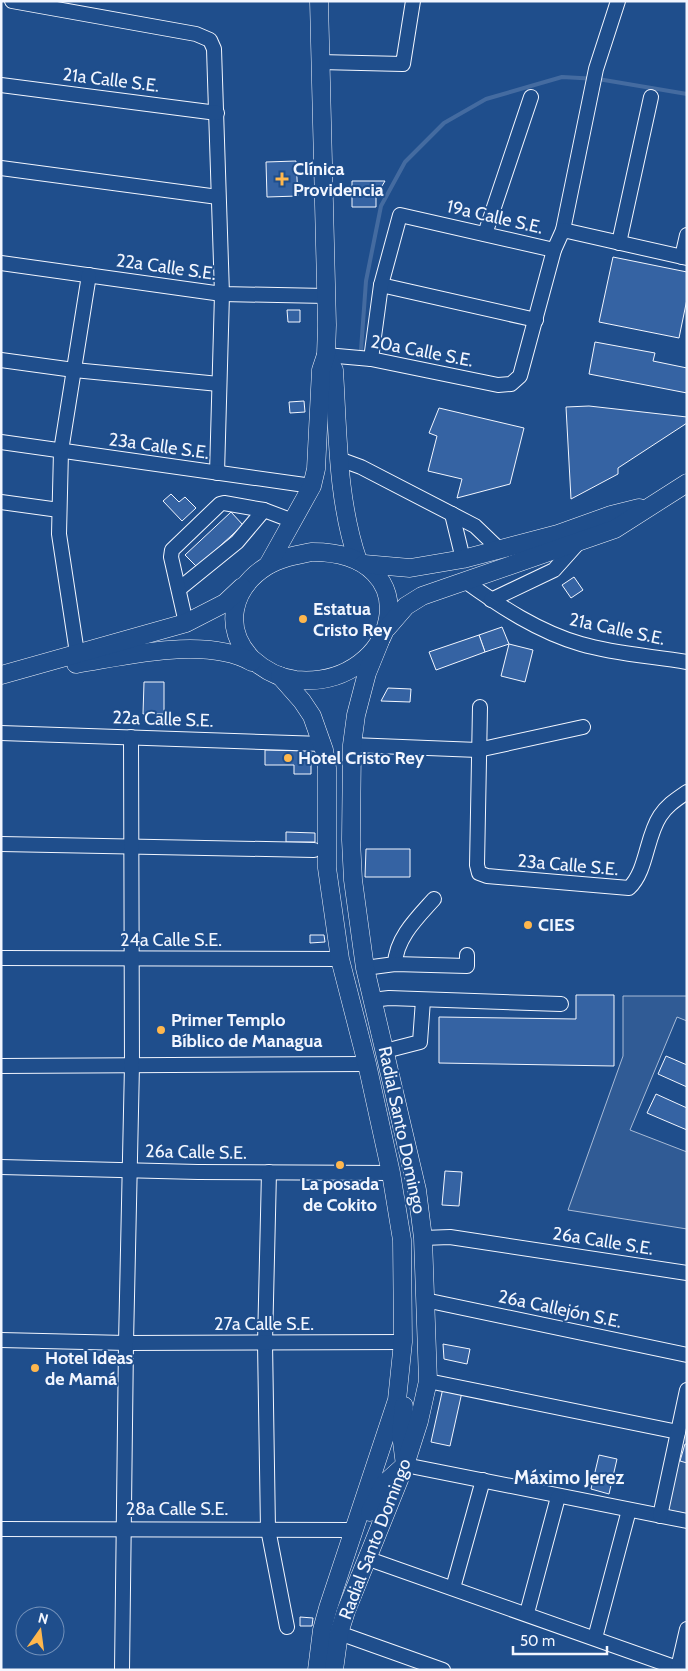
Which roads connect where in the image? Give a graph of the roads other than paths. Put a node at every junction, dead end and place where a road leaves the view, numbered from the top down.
1 (12, 1) edge
2 (319, 1) edge
3 (414, 1) edge
4 (618, 1) edge
5 (320, 62) junction
6 (1, 85) edge
7 (531, 97) dead end
8 (651, 97) dead end
9 (217, 113) junction
10 (1, 168) edge
11 (218, 197) junction
12 (563, 230) junction
13 (485, 234) junction
14 (687, 235) edge
15 (619, 243) junction
16 (554, 250) junction
17 (684, 257) edge
18 (1, 262) edge
19 (89, 275) junction
20 (381, 285) junction
21 (222, 294) junction
22 (326, 296) junction
23 (536, 320) junction
24 (326, 355) junction
25 (371, 359) junction
26 (1, 360) edge
27 (74, 370) junction
28 (219, 384) junction
29 (1, 442) edge
30 (61, 451) junction
31 (340, 459) junction
32 (217, 473) junction
33 (687, 483) edge
34 (312, 486) junction
35 (1, 502) edge
36 (652, 505) junction
37 (59, 510) junction
38 (264, 510) junction
39 (452, 514) junction
40 (293, 521) junction
41 (579, 542) junction
42 (500, 550) junction
43 (463, 559) junction
44 (361, 563) junction
45 (268, 565) junction
46 (253, 576) junction
47 (465, 581) junction
48 (179, 590) junction
49 (491, 600) junction
50 (186, 623) junction
51 (383, 636) junction
52 (77, 653) junction
53 (687, 662) edge
54 (273, 673) junction
55 (480, 707) dead end
56 (583, 727) dead end
57 (1, 733) edge
58 (131, 737) junction
59 (323, 744) junction
60 (352, 745) junction
61 (478, 750) junction
62 (687, 792) edge
63 (1, 844) edge
64 (130, 847) junction
65 (314, 850) dead end
66 (434, 899) dead end
67 (467, 956) dead end
68 (1, 958) edge
69 (131, 959) junction
70 (340, 959) junction
71 (395, 964) junction
72 (365, 968) junction
73 (372, 1000) junction
74 (423, 1000) junction
75 (561, 1004) dead end
76 (386, 1051) junction
77 (367, 1064) junction
78 (132, 1065) junction
79 (1, 1066) edge
80 (1, 1167) edge
81 (131, 1169) junction
82 (269, 1172) junction
83 (391, 1173) junction
84 (423, 1241) junction
85 (687, 1273) edge
86 (425, 1300) junction
87 (1, 1340) edge
88 (403, 1342) junction
89 (126, 1343) junction
90 (265, 1343) junction
91 (687, 1356) edge
92 (428, 1381) junction
93 (687, 1390) edge
94 (678, 1432) junction
95 (405, 1465) junction
96 (483, 1480) junction
97 (558, 1496) junction
98 (629, 1510) junction
99 (660, 1516) junction
100 (687, 1521) edge
101 (124, 1528) junction
102 (1, 1529) edge
103 (268, 1529) junction
104 (353, 1530) junction
105 (366, 1558) junction
106 (453, 1588) junction
107 (328, 1608) junction
108 (527, 1613) junction
109 (287, 1627) dead end
110 (687, 1628) edge
111 (339, 1633) junction
112 (595, 1638) junction
113 (681, 1669) edge
114 (122, 1670) edge
115 (317, 1670) edge
116 (324, 1670) edge
117 (334, 1670) edge
118 (442, 1670) edge

1 - 9 street
2 - 5 main road
3 - 5 street
4 - 12 street
5 - 22 main road
6 - 9 street, 21a Calle S.E.
7 - 13 street
8 - 15 street
9 - 11 street
10 - 11 street
11 - 21 street
12 - 15 street, 19a Calle S.E.
12 - 16 street, 19a Calle S.E.
13 - 16 street, 19a Calle S.E.
13 - 20 street, 19a Calle S.E.
14 - 17 street
15 - 17 street, 19a Calle S.E.
16 - 23 street
18 - 19 street, 22a Calle S.E.
19 - 21 street, 22a Calle S.E.
19 - 27 street
20 - 23 street
20 - 25 street
21 - 22 street, 22a Calle S.E.
21 - 28 street
22 - 24 main road
23 - 25 street, 20a Calle S.E.
24 - 25 street, 20a Calle S.E.
24 - 31 main road
24 - 34 main road
26 - 27 street
27 - 28 street
27 - 30 street
28 - 32 street
29 - 30 street, 23a Calle S.E.
30 - 32 street, 23a Calle S.E.
30 - 37 street
31 - 39 street
31 - 44 main road
32 - 34 street, 23a Calle S.E.
33 - 36 main road
34 - 40 main road
35 - 37 street
36 - 41 main road
36 - 42 main road
37 - 52 street
38 - 40 street
38 - 48 street
38 - 48 street
39 - 42 street
39 - 43 street
40 - 45 main road
41 - 47 main road
41 - 49 street
42 - 43 main road
43 - 44 main road
44 - 45 main road
44 - 51 main road
45 - 46 main road
46 - 50 main road
46 - 54 main road
47 - 49 street, 21a Calle S.E.
47 - 51 main road
48 - 50 street
49 - 53 street, 21a Calle S.E.
50 - 52 main road
51 - 54 main road
51 - 60 main road, Radial Santo Domingo
52 - 54 main road
54 - 59 main road, Radial Santo Domingo
55 - 61 street
56 - 61 street
57 - 58 street, 22a Calle S.E.
58 - 59 street, 22a Calle S.E.
58 - 64 street
59 - 70 main road, Radial Santo Domingo
60 - 61 street
60 - 72 main road, Radial Santo Domingo
61 - 62 street, 23a Calle S.E.
63 - 64 street
64 - 65 street
64 - 69 street
66 - 71 street
67 - 71 street
68 - 69 street, 24a Calle S.E.
69 - 70 street, 24a Calle S.E.
69 - 78 street
70 - 77 main road, Radial Santo Domingo
71 - 72 street
72 - 73 main road, Radial Santo Domingo
73 - 74 street
73 - 76 main road, Radial Santo Domingo
74 - 75 street
74 - 76 street
76 - 84 main road, Radial Santo Domingo
77 - 78 street
77 - 83 main road, Radial Santo Domingo
78 - 79 street
78 - 81 street
80 - 81 street, 26a Calle S.E.
81 - 82 street, 26a Calle S.E.
81 - 89 street
82 - 83 street, 26a Calle S.E.
82 - 90 street
83 - 88 main road, Radial Santo Domingo
84 - 85 street, 26a Calle S.E.
84 - 86 main road, Radial Santo Domingo
84 - 88 main road
86 - 91 street, 26a Callejón S.E.
86 - 92 main road, Radial Santo Domingo
87 - 89 street, 27a Calle S.E.
88 - 90 street, 27a Calle S.E.
88 - 95 main road
88 - 104 main road, Radial Santo Domingo
89 - 90 street, 27a Calle S.E.
89 - 101 street
90 - 103 street
92 - 94 street
92 - 95 main road, Radial Santo Domingo
93 - 94 street
94 - 99 street
95 - 96 street
95 - 105 main road, Radial Santo Domingo
95 - 107 main road
96 - 97 street
96 - 106 street
97 - 98 street
97 - 108 street
98 - 99 street
98 - 112 street
99 - 100 street
101 - 102 street, 28a Calle S.E.
101 - 103 street, 28a Calle S.E.
101 - 114 street
103 - 104 street, 28a Calle S.E.
103 - 109 street
104 - 107 main road, Radial Santo Domingo
105 - 106 street
105 - 111 main road, Radial Santo Domingo
106 - 108 street
107 - 115 main road, Radial Santo Domingo
108 - 112 street
110 - 113 street
111 - 116 main road
111 - 117 main road, Radial Santo Domingo
111 - 118 street
112 - 113 street

